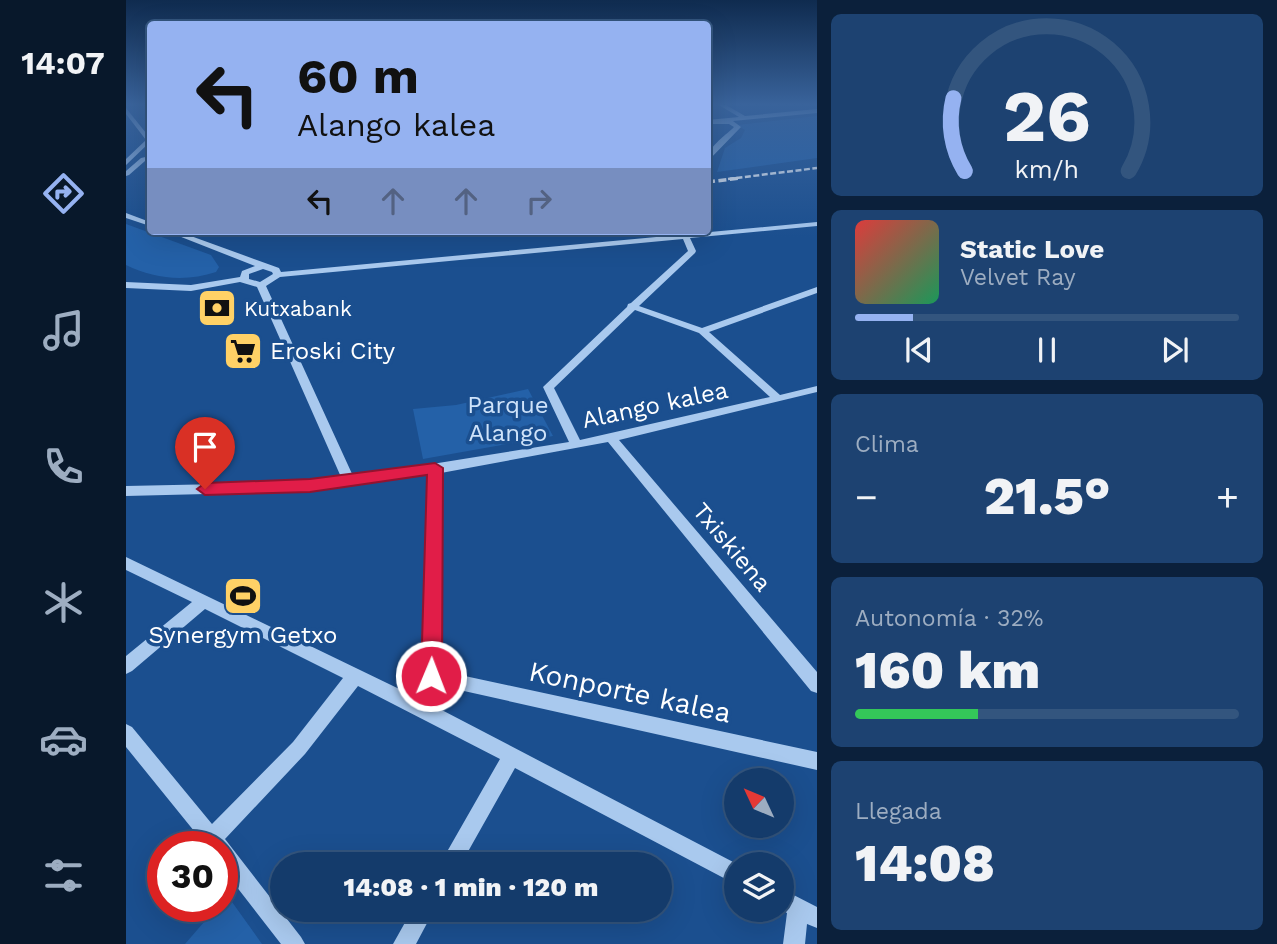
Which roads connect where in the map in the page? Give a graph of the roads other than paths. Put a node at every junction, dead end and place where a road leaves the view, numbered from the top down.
1 (141, 150) joint
2 (147, 151) edge
3 (147, 158) edge
4 (126, 163) edge
5 (127, 174) edge
6 (126, 215) edge
7 (147, 223) edge
8 (817, 224) edge
9 (181, 235) edge
10 (686, 238) junction
11 (262, 266) junction
12 (278, 275) junction
13 (243, 279) junction
14 (126, 285) edge
15 (261, 285) junction
16 (817, 290) edge
17 (631, 306) junction
18 (702, 331) junction
19 (817, 389) edge
20 (778, 399) junction
21 (611, 438) junction
22 (576, 444) junction
23 (435, 468) junction
24 (349, 480) junction
25 (126, 491) edge
26 (126, 563) edge
27 (204, 601) junction
28 (126, 666) edge
29 (355, 676) junction
30 (431, 676) junction
31 (817, 685) edge
32 (428, 712) junction
33 (126, 733) edge
34 (512, 756) junction
35 (817, 761) edge
36 (206, 831) edge
37 (230, 831) edge
38 (457, 852) edge
39 (724, 868) edge
40 (238, 872) edge
41 (799, 908) edge
42 (417, 922) edge
43 (294, 944) edge
44 (404, 944) edge
45 (794, 944) edge

1 - 2 street
1 - 4 street
3 - 5 street
6 - 7 street
8 - 10 street
9 - 11 street
10 - 12 street
10 - 17 street
11 - 12 street
11 - 13 street
12 - 15 street
13 - 14 street
13 - 15 street
15 - 24 street
16 - 18 street
17 - 18 street
17 - 22 street
18 - 20 street
19 - 20 street, Alango kalea
20 - 21 street, Alango kalea
21 - 22 street, Alango kalea
21 - 31 street, Txiskiena
22 - 23 street, Alango kalea
23 - 24 street, Alango kalea
23 - 30 street
24 - 25 street, Alango kalea
26 - 27 street
27 - 28 street
27 - 29 street
29 - 32 street
29 - 37 street
30 - 32 street
30 - 35 street, Konporte kalea
32 - 34 street
33 - 36 street
34 - 38 street
34 - 39 street
40 - 43 street
41 - 45 street
42 - 44 street

